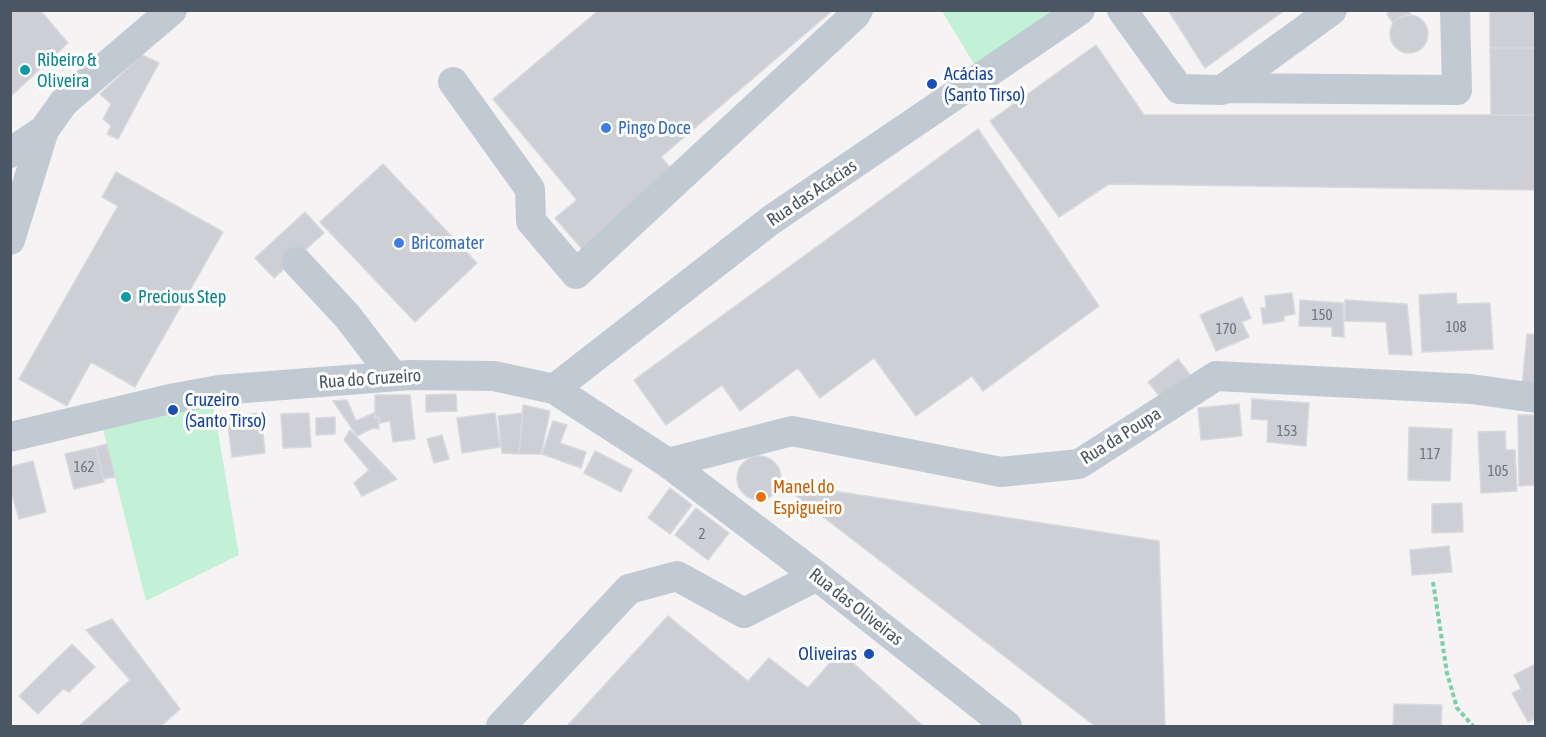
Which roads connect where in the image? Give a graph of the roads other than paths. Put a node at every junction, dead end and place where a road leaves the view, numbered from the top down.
1 (172, 10) edge
2 (858, 10) edge
3 (1080, 10) edge
4 (1122, 10) edge
5 (1332, 10) edge
6 (1455, 10) edge
7 (453, 82) dead end
8 (1226, 88) junction
9 (44, 130) junction
10 (10, 153) edge
11 (10, 240) edge
12 (297, 262) dead end
13 (393, 376) junction
14 (554, 389) junction
15 (1536, 398) edge
16 (10, 437) edge
17 (668, 463) junction
18 (702, 490) joint
19 (817, 576) junction
20 (501, 726) edge
21 (1007, 726) edge

1 - 9 street
2 - 7 street
3 - 14 street, Rua das Acácias
4 - 8 street
5 - 8 street
6 - 8 street
9 - 10 street
9 - 11 street
12 - 13 street
13 - 14 street, Rua do Cruzeiro
13 - 16 street, Rua do Cruzeiro
14 - 17 street, Rua do Cruzeiro
15 - 17 street, Rua da Poupa
17 - 18 street, Rua do Cruzeiro
18 - 19 street, Rua das Oliveiras
19 - 20 street
19 - 21 street, Rua das Oliveiras

